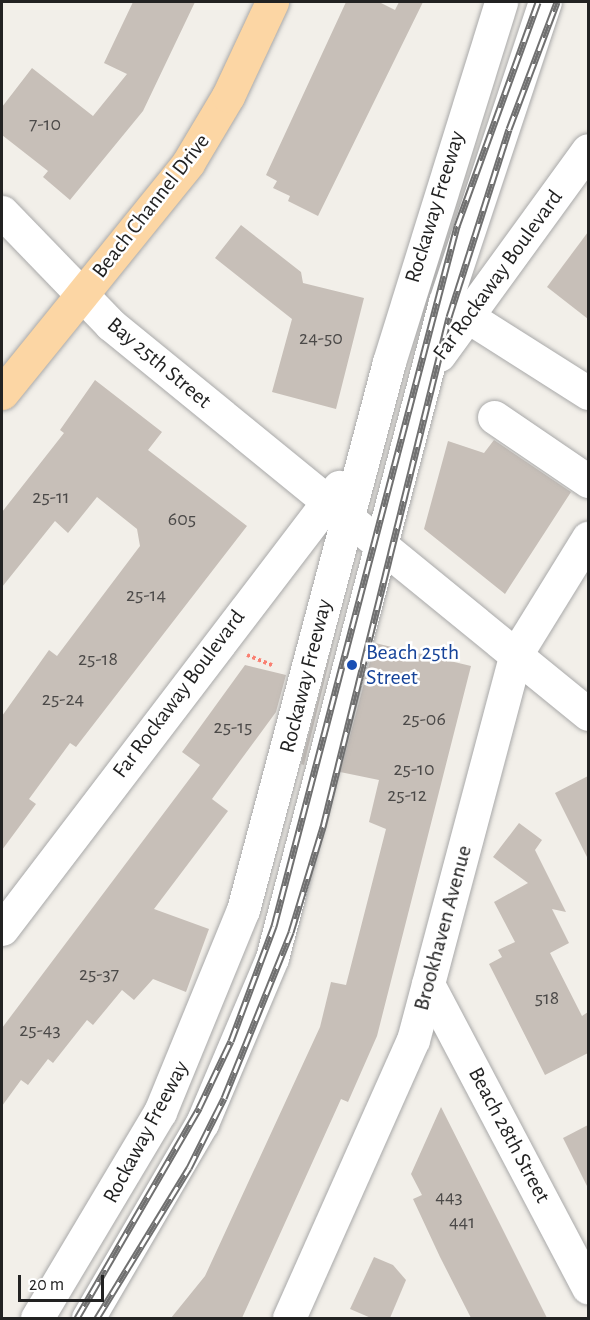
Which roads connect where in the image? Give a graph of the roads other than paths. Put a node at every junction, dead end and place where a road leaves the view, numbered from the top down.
1 (272, 2) edge
2 (501, 2) edge
3 (545, 2) edge
4 (588, 150) edge
5 (2, 212) edge
6 (82, 295) junction
7 (456, 310) junction
8 (428, 371) joint
9 (2, 393) edge
10 (588, 393) edge
11 (494, 417) dead end
12 (361, 462) joint
13 (588, 481) edge
14 (336, 510) junction
15 (588, 538) edge
16 (382, 548) junction
17 (515, 656) junction
18 (588, 714) edge
19 (2, 929) edge
20 (428, 984) junction
21 (580, 1250) edge
22 (588, 1287) edge
23 (37, 1318) edge
24 (88, 1318) edge
25 (289, 1318) edge

1 - 6 main road, Beach Channel Drive
2 - 12 street, Rockaway Freeway
3 - 7 street, Rockaway Freeway
4 - 7 street, Far Rockaway Boulevard
5 - 6 street, Bay 25th Street
6 - 9 main road, Beach Channel Drive
6 - 14 street, Bay 25th Street
7 - 8 street, Far Rockaway Boulevard
7 - 10 street
8 - 16 street, Rockaway Freeway
11 - 13 street
12 - 14 street, Far Rockaway Boulevard
14 - 16 street
14 - 19 street, Far Rockaway Boulevard
14 - 23 street, Rockaway Freeway
15 - 17 street, Brookhaven Avenue
16 - 17 street
16 - 24 street, Rockaway Freeway
17 - 18 street
17 - 20 street, Brookhaven Avenue
20 - 21 street, Beach 28th Street
20 - 25 street, Brookhaven Avenue
21 - 22 street, Beach 28th Street

